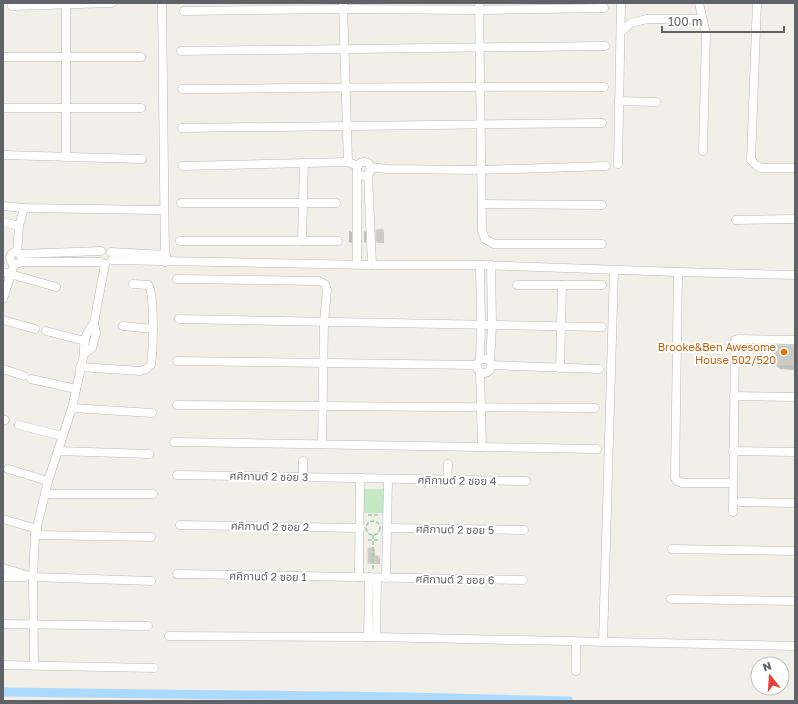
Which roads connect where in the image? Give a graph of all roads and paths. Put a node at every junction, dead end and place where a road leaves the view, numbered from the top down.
1 (112, 3) edge
2 (162, 3) edge
3 (621, 3) edge
4 (699, 3) edge
5 (757, 3) edge
6 (66, 4) edge
7 (12, 6) dead end
8 (343, 6) edge
9 (480, 7) edge
10 (604, 8) dead end
11 (184, 10) dead end
12 (702, 19) junction
13 (621, 32) junction
14 (605, 46) dead end
15 (480, 48) junction
16 (345, 49) junction
17 (180, 51) dead end
18 (66, 56) junction
19 (3, 57) edge
20 (141, 57) dead end
21 (480, 86) junction
22 (345, 88) junction
23 (604, 88) dead end
24 (182, 89) dead end
25 (619, 101) junction
26 (656, 102) dead end
27 (3, 108) edge
28 (66, 108) junction
29 (141, 108) dead end
30 (602, 123) dead end
31 (480, 124) junction
32 (347, 126) junction
33 (182, 128) dead end
34 (703, 150) dead end
35 (3, 155) edge
36 (66, 157) junction
37 (142, 158) dead end
38 (348, 162) junction
39 (304, 163) junction
40 (618, 164) dead end
41 (183, 166) dead end
42 (606, 166) dead end
43 (358, 168) junction
44 (795, 168) edge
45 (369, 170) junction
46 (480, 170) junction
47 (181, 203) dead end
48 (303, 203) junction
49 (336, 203) dead end
50 (482, 204) junction
51 (602, 205) dead end
52 (3, 206) edge
53 (24, 208) junction
54 (159, 210) dead end
55 (795, 219) edge
56 (736, 220) dead end
57 (3, 222) edge
58 (19, 226) junction
59 (180, 241) dead end
60 (302, 241) junction
61 (338, 241) dead end
62 (602, 244) dead end
63 (18, 258) junction
64 (165, 258) junction
65 (107, 260) junction
66 (357, 264) junction
67 (372, 265) junction
68 (480, 265) junction
69 (491, 265) junction
70 (614, 270) junction
71 (678, 272) junction
72 (7, 273) edge
73 (795, 275) edge
74 (177, 279) dead end
75 (133, 284) dead end
76 (518, 285) dead end
77 (562, 285) junction
78 (602, 286) dead end
79 (56, 287) dead end
80 (3, 300) edge
81 (179, 319) dead end
82 (3, 320) edge
83 (324, 322) junction
84 (94, 323) junction
85 (481, 325) junction
86 (492, 325) junction
87 (123, 326) dead end
88 (560, 326) junction
89 (602, 327) dead end
90 (34, 329) dead end
91 (153, 329) junction
92 (46, 331) dead end
93 (85, 340) junction
94 (795, 340) edge
95 (84, 354) junction
96 (177, 361) dead end
97 (323, 363) junction
98 (491, 363) junction
99 (479, 366) junction
100 (80, 367) junction
101 (560, 368) junction
102 (599, 368) dead end
103 (3, 370) edge
104 (76, 389) junction
105 (734, 396) junction
106 (795, 397) edge
107 (178, 405) dead end
108 (323, 406) junction
109 (481, 407) junction
110 (72, 408) junction
111 (595, 408) dead end
112 (152, 412) dead end
113 (19, 425) dead end
114 (62, 436) junction
115 (174, 442) dead end
116 (322, 444) junction
117 (482, 447) junction
118 (597, 449) dead end
119 (58, 451) junction
120 (733, 451) junction
121 (795, 452) edge
122 (150, 454) dead end
123 (303, 461) dead end
124 (448, 464) dead end
125 (8, 469) dead end
126 (177, 475) dead end
127 (303, 477) junction
128 (360, 478) junction
129 (388, 479) junction
130 (448, 480) junction
131 (48, 481) junction
132 (526, 481) dead end
133 (733, 483) junction
134 (46, 494) junction
135 (154, 494) dead end
136 (741, 502) dead end
137 (795, 503) edge
138 (733, 512) dead end
139 (360, 515) junction
140 (374, 515) junction
141 (387, 516) junction
142 (3, 519) edge
143 (374, 520) junction
144 (180, 525) dead end
145 (360, 528) junction
146 (387, 528) junction
147 (524, 530) dead end
148 (36, 532) junction
149 (373, 535) junction
150 (151, 537) dead end
151 (360, 540) junction
152 (373, 540) junction
153 (387, 540) junction
154 (672, 549) dead end
155 (795, 551) edge
156 (3, 568) edge
157 (177, 574) dead end
158 (3, 577) edge
159 (33, 577) junction
160 (359, 577) junction
161 (373, 577) junction
162 (386, 578) junction
163 (523, 580) dead end
164 (151, 581) dead end
165 (671, 599) dead end
166 (795, 601) edge
167 (3, 624) edge
168 (33, 625) junction
169 (148, 626) dead end
170 (169, 636) dead end
171 (372, 637) junction
172 (576, 642) junction
173 (603, 642) junction
174 (795, 646) edge
175 (3, 665) edge
176 (34, 665) junction
177 (154, 668) dead end
178 (576, 671) dead end

1 - 6 street
2 - 64 street
3 - 13 street
4 - 12 street
5 - 44 street
6 - 7 street
6 - 18 street
8 - 9 street
8 - 11 street
8 - 16 street
9 - 10 street
9 - 15 street
12 - 13 street
12 - 34 street
13 - 25 street
14 - 15 street
15 - 16 street
15 - 21 street
16 - 17 street
16 - 22 street
18 - 19 street
18 - 20 street
18 - 28 street
21 - 22 street
21 - 23 street
21 - 31 street
22 - 24 street
22 - 32 street
25 - 26 street
25 - 40 street
27 - 28 street
28 - 29 street
28 - 36 street
30 - 31 street
31 - 32 street
31 - 46 street
32 - 33 street
32 - 38 street
35 - 36 street
36 - 37 street
38 - 39 street
38 - 43 street
39 - 41 street
39 - 48 street
42 - 46 street
43 - 45 street
43 - 66 street
45 - 46 street
45 - 67 street
46 - 50 street
47 - 48 street
48 - 49 street
48 - 60 street
50 - 51 street
50 - 62 street
52 - 53 street
53 - 54 street
53 - 58 street
55 - 56 street
57 - 58 street
58 - 63 street
59 - 60 street
60 - 61 street
63 - 65 street
63 - 65 street
63 - 72 street
64 - 65 street
64 - 66 street
65 - 84 street
66 - 67 street
67 - 68 street
68 - 69 street
68 - 85 street
69 - 70 street
69 - 86 street
70 - 71 street
70 - 173 street
71 - 73 street
71 - 133 street
72 - 79 street
72 - 80 street
74 - 83 street
75 - 91 street
76 - 77 street
77 - 78 street
77 - 88 street
81 - 83 street
82 - 90 street
83 - 85 street
83 - 97 street
84 - 93 street
84 - 95 street
85 - 86 street
85 - 99 street
86 - 88 street
86 - 98 street
87 - 91 street
88 - 89 street
88 - 101 street
91 - 100 street
92 - 93 street
93 - 95 street
94 - 105 street
95 - 100 street
96 - 97 street
97 - 99 street
97 - 108 street
98 - 99 street
98 - 99 street
98 - 101 street
99 - 109 street
100 - 104 street
101 - 102 street
103 - 104 street
104 - 110 street
105 - 106 street
105 - 120 street
107 - 108 street
108 - 109 street
108 - 116 street
109 - 111 street
109 - 117 street
110 - 112 street
110 - 114 street
113 - 114 street
114 - 119 street
115 - 116 street
116 - 117 street
117 - 118 street
119 - 122 street
119 - 131 street
120 - 121 street
120 - 133 street
123 - 127 street
124 - 130 street
125 - 131 street
126 - 127 street, ศศิกานต์ 2 ซอย 3
127 - 128 street, ศศิกานต์ 2 ซอย 3
128 - 129 street, ศศิกานต์ 2 ซอย 3
128 - 139 street
129 - 130 street, ศศิกานต์ 2 ซอย 4
129 - 141 street
130 - 132 street, ศศิกานต์ 2 ซอย 4
131 - 134 street
133 - 138 street
134 - 135 street
134 - 148 street
136 - 137 street
139 - 140 path
139 - 145 street
140 - 141 path
140 - 143 path
141 - 146 street
142 - 148 street
143 - 149 path
143 - 149 path
144 - 145 street, ศศิกานต์ 2 ซอย 2
145 - 151 street
146 - 147 street, ศศิกานต์ 2 ซอย 5
146 - 153 street
148 - 150 street
148 - 159 street
149 - 152 path
151 - 152 path
151 - 160 street
152 - 153 path
152 - 161 path
153 - 162 street
154 - 155 street
156 - 159 street
157 - 160 street, ศศิกานต์ 2 ซอย 1
158 - 159 street
159 - 164 street
159 - 168 street
160 - 161 street, ศศิกานต์ 2 ซอย 1
161 - 162 street, ศศิกานต์ 2 ซอย 6
161 - 171 street
162 - 163 street, ศศิกานต์ 2 ซอย 6
165 - 166 street
167 - 168 street
168 - 169 street
168 - 176 street
170 - 171 street
171 - 172 street
172 - 173 street
172 - 178 street
173 - 174 street
175 - 176 street
176 - 177 street

